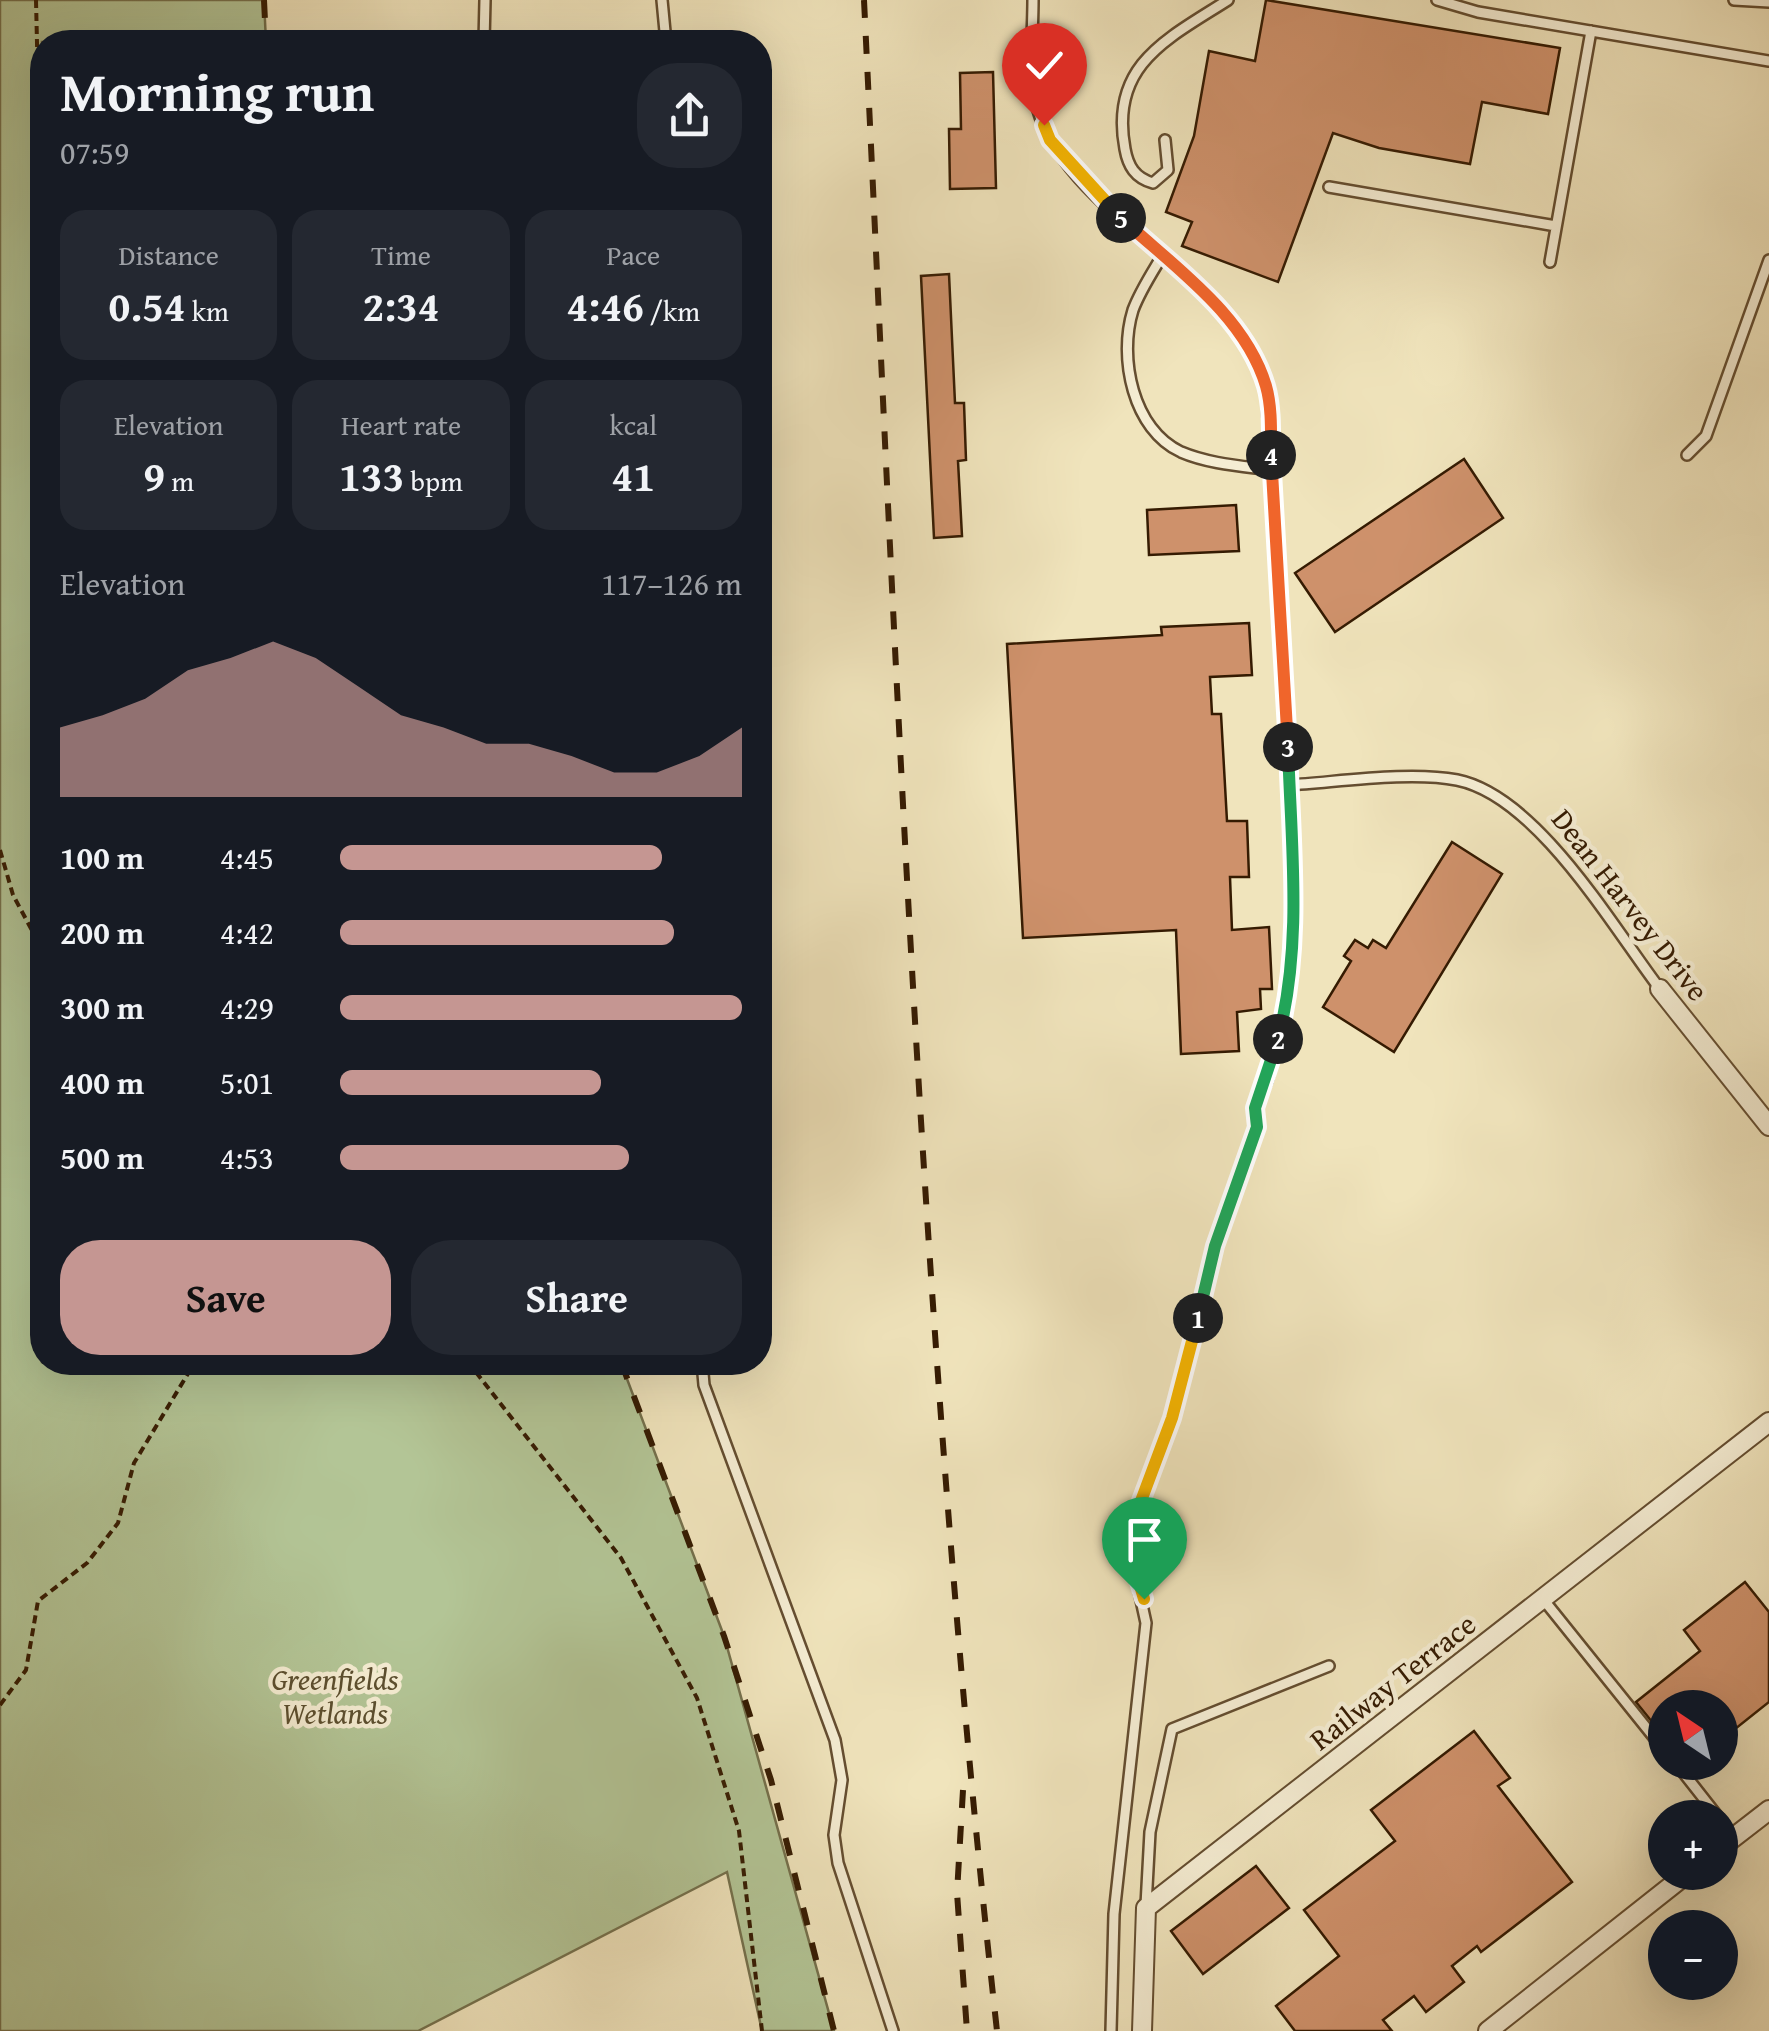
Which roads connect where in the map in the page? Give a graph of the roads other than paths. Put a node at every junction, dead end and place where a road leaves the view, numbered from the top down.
1 (485, 0) edge
2 (662, 0) edge
3 (1033, 0) edge
4 (1228, 0) edge
5 (1437, 0) edge
6 (1498, 0) edge
7 (1734, 0) edge
8 (1769, 2) edge
9 (1496, 15) junction
10 (484, 30) edge
11 (665, 30) edge
12 (1590, 31) junction
13 (1769, 61) edge
14 (1165, 140) dead end
15 (1329, 187) dead end
16 (1556, 226) junction
17 (1162, 256) junction
18 (1769, 260) edge
19 (1550, 262) dead end
20 (1687, 455) dead end
21 (1272, 470) junction
22 (1289, 785) junction
23 (1660, 989) joint
24 (1769, 1126) edge
25 (703, 1375) edge
26 (1769, 1422) edge
27 (1543, 1599) junction
28 (1329, 1666) dead end
29 (1648, 1730) edge
30 (1688, 1780) edge
31 (1705, 1800) edge
32 (1769, 1810) edge
33 (1738, 1834) edge
34 (1666, 1890) edge
35 (1146, 1908) junction
36 (893, 2031) edge
37 (1111, 2031) edge
38 (1142, 2031) edge
39 (1488, 2031) edge

1 - 10 lane
2 - 11 lane
3 - 17 lane
4 - 14 lane
5 - 9 lane
6 - 9 lane
7 - 8 lane
9 - 12 lane
12 - 13 lane
12 - 16 lane
15 - 16 lane
16 - 19 lane
17 - 21 lane
17 - 21 lane
18 - 20 lane
21 - 22 lane
22 - 23 lane, Dean Harvey Drive
22 - 37 lane
23 - 24 street, Dean Harvey Drive
25 - 36 lane
26 - 27 street, Railway Terrace
27 - 29 lane
27 - 35 street, Railway Terrace
28 - 35 lane
30 - 31 lane
32 - 33 street
34 - 39 street
35 - 38 street

